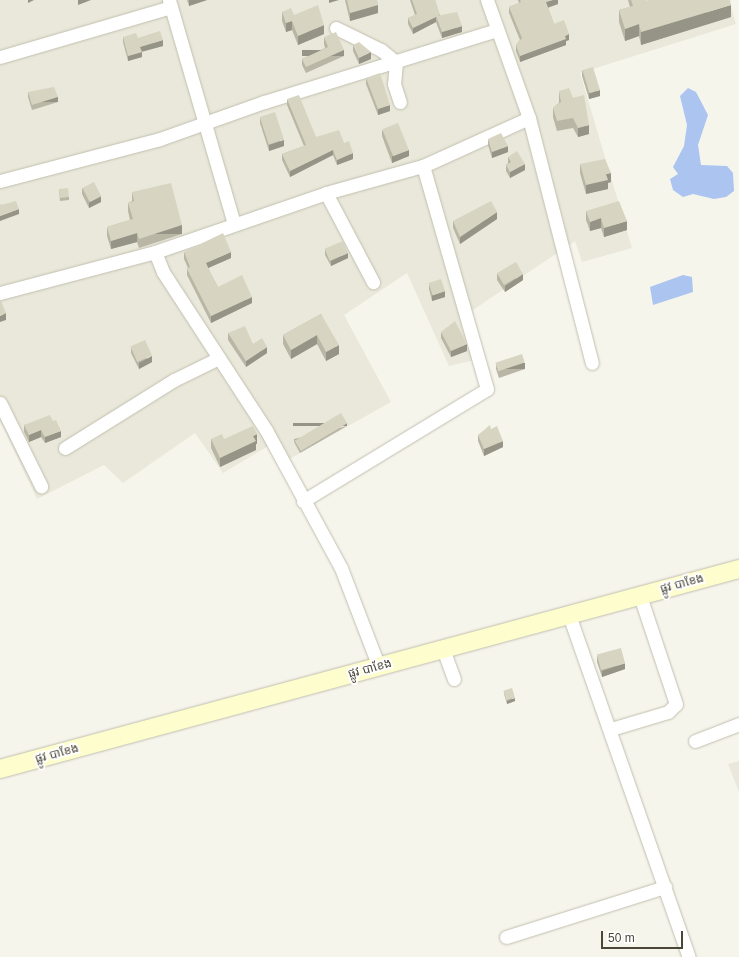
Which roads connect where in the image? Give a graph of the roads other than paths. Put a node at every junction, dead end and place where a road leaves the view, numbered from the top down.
1 (487, 0) edge
2 (170, 4) edge
3 (336, 28) dead end
4 (496, 30) junction
5 (0, 57) edge
6 (396, 62) junction
7 (400, 102) dead end
8 (528, 118) junction
9 (205, 122) junction
10 (423, 166) junction
11 (0, 182) edge
12 (326, 193) junction
13 (234, 224) junction
14 (155, 252) junction
15 (372, 282) dead end
16 (0, 293) edge
17 (219, 358) junction
18 (592, 363) dead end
19 (0, 404) edge
20 (65, 448) dead end
21 (40, 486) dead end
22 (303, 501) junction
23 (739, 569) edge
24 (640, 596) junction
25 (569, 615) junction
26 (443, 649) junction
27 (379, 667) junction
28 (454, 678) dead end
29 (739, 724) edge
30 (611, 729) junction
31 (695, 741) dead end
32 (0, 769) edge
33 (665, 887) junction
34 (506, 937) dead end
35 (689, 957) edge

1 - 4 street
2 - 5 street
2 - 9 street
3 - 6 street
4 - 6 street
4 - 8 street
6 - 7 street
6 - 9 street
8 - 10 street
8 - 18 street
9 - 11 street
9 - 13 street
10 - 12 street
10 - 22 street
12 - 13 street
12 - 15 street
13 - 14 street
14 - 16 street
14 - 17 street
17 - 20 street
17 - 22 street
19 - 21 street
22 - 27 street
23 - 24 street, ផ្លូវ បាខែង
24 - 25 street, ផ្លូវ បាខែង
24 - 30 street
25 - 26 street, ផ្លូវ បាខែង
25 - 30 street
26 - 27 street, ផ្លូវ បាខែង
26 - 28 street
27 - 32 street, ផ្លូវ បាខែង
29 - 31 street
30 - 33 street
33 - 34 street
33 - 35 street

